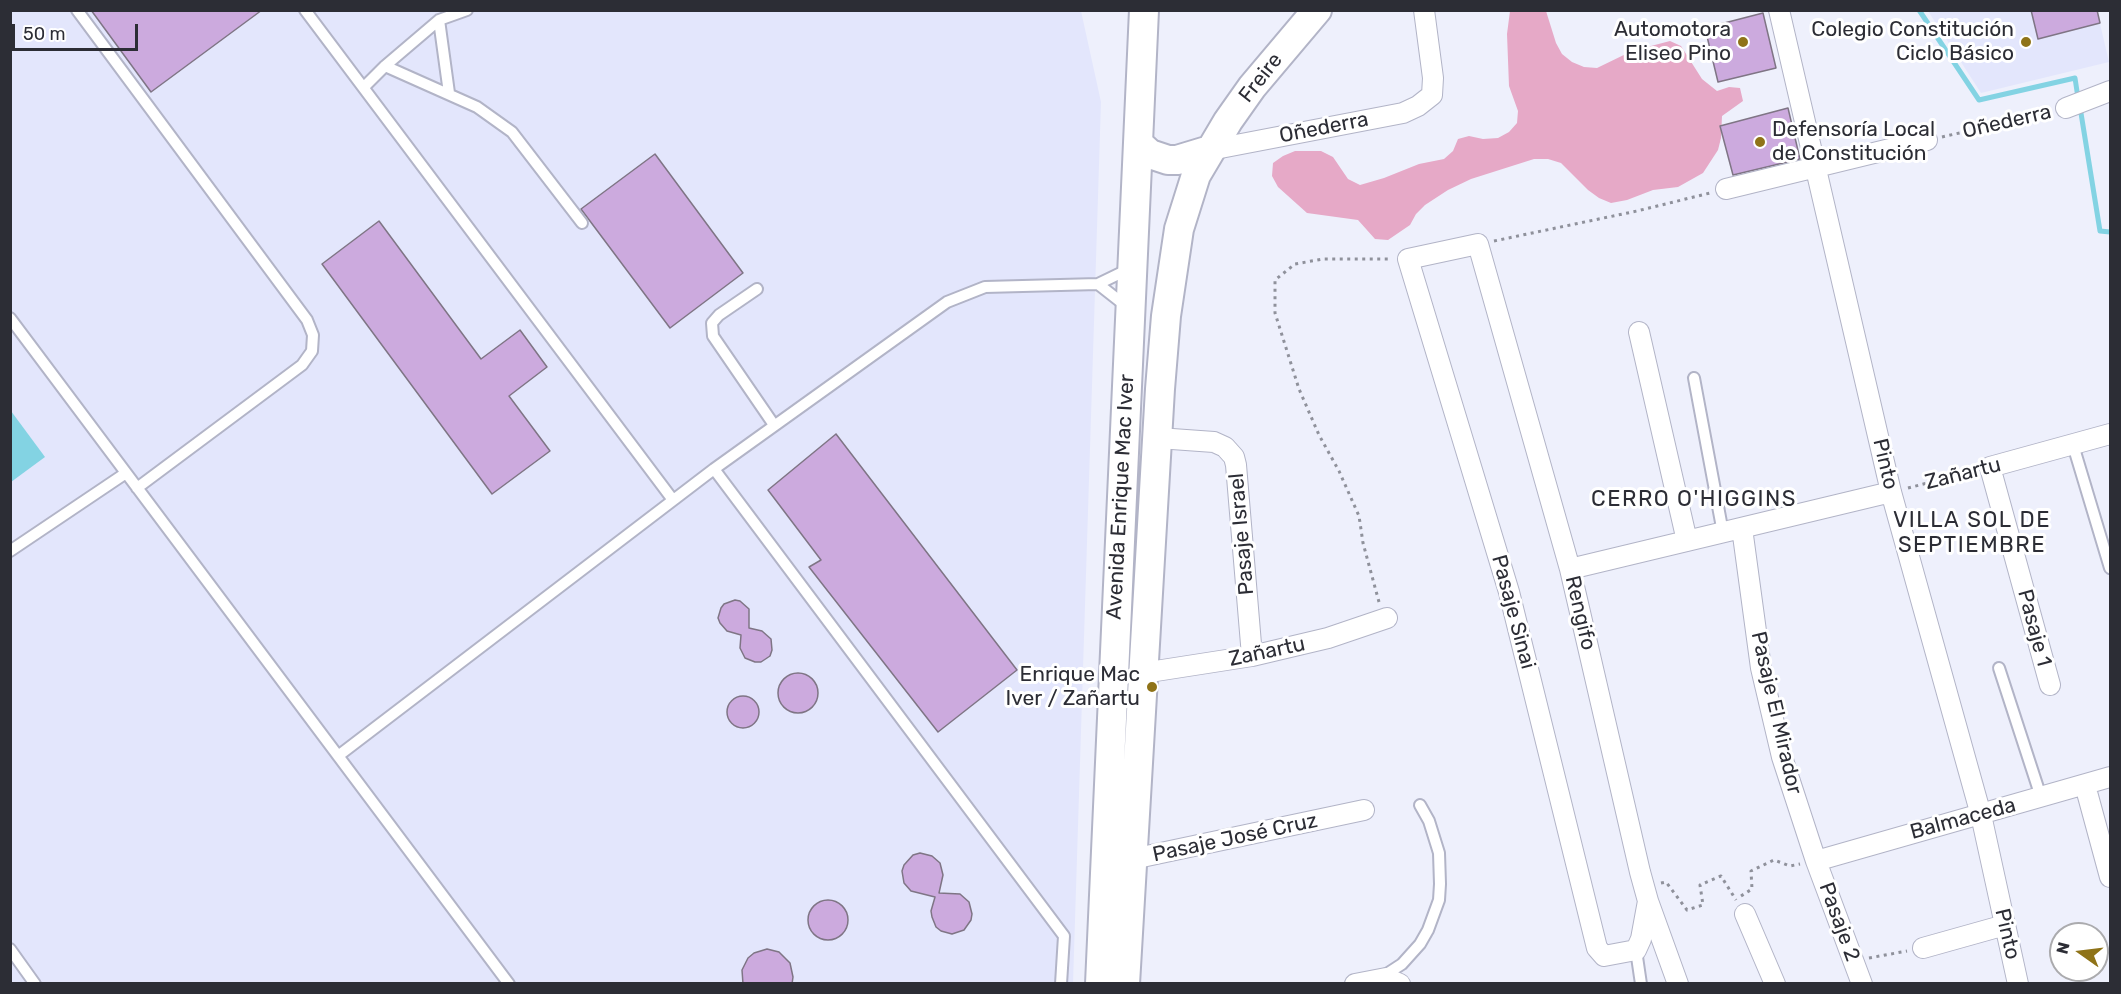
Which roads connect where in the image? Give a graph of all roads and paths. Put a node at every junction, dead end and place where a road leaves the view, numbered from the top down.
1 (77, 10) edge
2 (304, 10) edge
3 (467, 10) edge
4 (1144, 10) edge
5 (1317, 10) edge
6 (1424, 10) edge
7 (1779, 10) edge
8 (439, 20) junction
9 (385, 66) junction
10 (364, 87) junction
11 (449, 93) junction
12 (2103, 94) edge
13 (2066, 108) joint
14 (1927, 140) joint
15 (1138, 143) junction
16 (1210, 150) junction
17 (1815, 167) junction
18 (1726, 189) joint
19 (582, 223) dead end
20 (1179, 230) junction
21 (1478, 244) junction
22 (1408, 259) junction
23 (1132, 267) junction
24 (1098, 284) junction
25 (757, 289) dead end
26 (1130, 309) junction
27 (10, 318) edge
28 (1639, 332) dead end
29 (1163, 350) junction
30 (1694, 378) dead end
31 (774, 425) junction
32 (2110, 435) edge
33 (1158, 438) junction
34 (2073, 445) junction
35 (1990, 467) junction
36 (714, 469) junction
37 (126, 473) junction
38 (136, 488) junction
39 (1891, 492) junction
40 (673, 500) junction
41 (1732, 530) junction
42 (1687, 541) junction
43 (10, 552) edge
44 (2110, 568) edge
45 (1570, 569) junction
46 (1387, 618) joint
47 (1115, 620) junction
48 (1147, 620) junction
49 (1252, 656) junction
50 (1999, 668) dead end
51 (1143, 673) junction
52 (2050, 685) dead end
53 (338, 756) junction
54 (2110, 777) edge
55 (2085, 785) junction
56 (2041, 797) junction
57 (1420, 805) dead end
58 (1364, 810) dead end
59 (1981, 815) junction
60 (1816, 861) junction
61 (1118, 862) junction
62 (2110, 877) edge
63 (1646, 894) junction
64 (1745, 914) dead end
65 (2005, 925) junction
66 (1923, 948) joint
67 (10, 949) edge
68 (1636, 950) junction
69 (1853, 962) junction
70 (1380, 979) junction
71 (35, 984) edge
72 (509, 984) edge
73 (1061, 984) edge
74 (1100, 984) edge
75 (1125, 984) edge
76 (1355, 984) edge
77 (1400, 984) edge
78 (1641, 984) edge
79 (1678, 984) edge
80 (1775, 984) edge
81 (1862, 984) edge
82 (2018, 984) edge

1 - 38 lane
2 - 10 lane
3 - 8 lane
4 - 15 main road, Avenida Enrique Mac Iver
5 - 16 main road, Freire
6 - 16 street, Oñederra
7 - 17 street, Pinto
8 - 9 lane
8 - 11 lane
9 - 10 lane
9 - 11 lane
10 - 40 lane
11 - 19 lane
12 - 13 street, Oñederra
13 - 14 path, Oñederra
14 - 17 street
15 - 16 main road
15 - 23 main road, Avenida Enrique Mac Iver
16 - 20 main road, Avenida Enrique Mac Iver
17 - 18 street
17 - 39 street, Pinto
18 - 21 path
20 - 23 main road
20 - 29 main road, Avenida Enrique Mac Iver
21 - 22 street
21 - 45 street, Rengifo
22 - 46 path
22 - 68 street, Pasaje Sinai
23 - 24 lane
23 - 26 main road, Avenida Enrique Mac Iver
24 - 26 lane
24 - 31 lane
25 - 31 lane
26 - 29 main road
26 - 47 main road, Avenida Enrique Mac Iver
27 - 37 lane
28 - 42 street
29 - 33 main road, Avenida Enrique Mac Iver
30 - 41 lane
31 - 36 lane
32 - 34 street, Zañartu
33 - 48 main road, Avenida Enrique Mac Iver
33 - 49 street, Pasaje Israel
34 - 35 street, Zañartu
34 - 44 lane
35 - 39 path, Zañartu
35 - 52 street, Pasaje 1
36 - 40 lane
36 - 73 lane
37 - 38 lane
37 - 43 lane
38 - 53 lane
39 - 41 street
39 - 59 street, Pinto
40 - 53 lane
41 - 42 street
41 - 60 street, Pasaje El Mirador
42 - 45 street
45 - 63 street, Rengifo
46 - 49 street, Zañartu
47 - 48 main road
47 - 61 main road, Avenida Enrique Mac Iver
48 - 51 main road, Avenida Enrique Mac Iver
49 - 51 street, Zañartu
50 - 56 lane
51 - 61 main road, Avenida Enrique Mac Iver
53 - 72 lane
54 - 55 street, Balmaceda
55 - 56 street, Balmaceda
55 - 62 street
56 - 59 street, Balmaceda
57 - 70 lane
58 - 61 street, Pasaje José Cruz
59 - 60 street, Balmaceda
59 - 65 street, Pinto
60 - 63 path
60 - 69 street, Pasaje 2
61 - 74 main road, Avenida Enrique Mac Iver
61 - 75 main road, Avenida Enrique Mac Iver
63 - 68 street
63 - 79 street, Rengifo
64 - 80 street
65 - 66 street
65 - 82 street, Pinto
66 - 69 path
67 - 71 lane
68 - 78 lane
69 - 81 street, Pasaje 2
70 - 76 street
70 - 77 street

